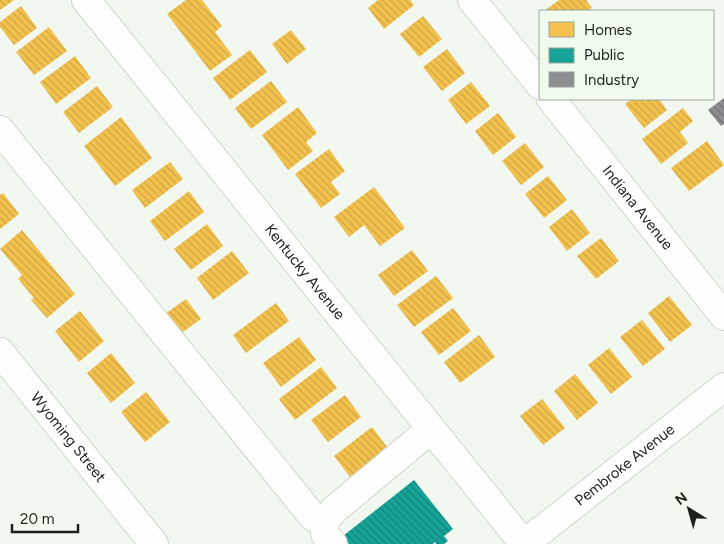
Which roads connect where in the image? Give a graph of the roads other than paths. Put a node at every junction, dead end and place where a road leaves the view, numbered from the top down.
1 (86, 0) edge
2 (472, 0) edge
3 (539, 84) edge
4 (552, 100) edge
5 (0, 130) edge
6 (724, 316) edge
7 (0, 352) edge
8 (724, 387) edge
9 (431, 429) junction
10 (312, 517) dead end
11 (154, 544) edge
12 (333, 544) edge
13 (524, 544) edge

1 - 9 street, Kentucky Avenue
2 - 3 street
4 - 6 street, Indiana Avenue
5 - 10 street
7 - 11 street, Wyoming Street
8 - 13 street, Pembroke Avenue
9 - 12 street
9 - 13 street, Kentucky Avenue

